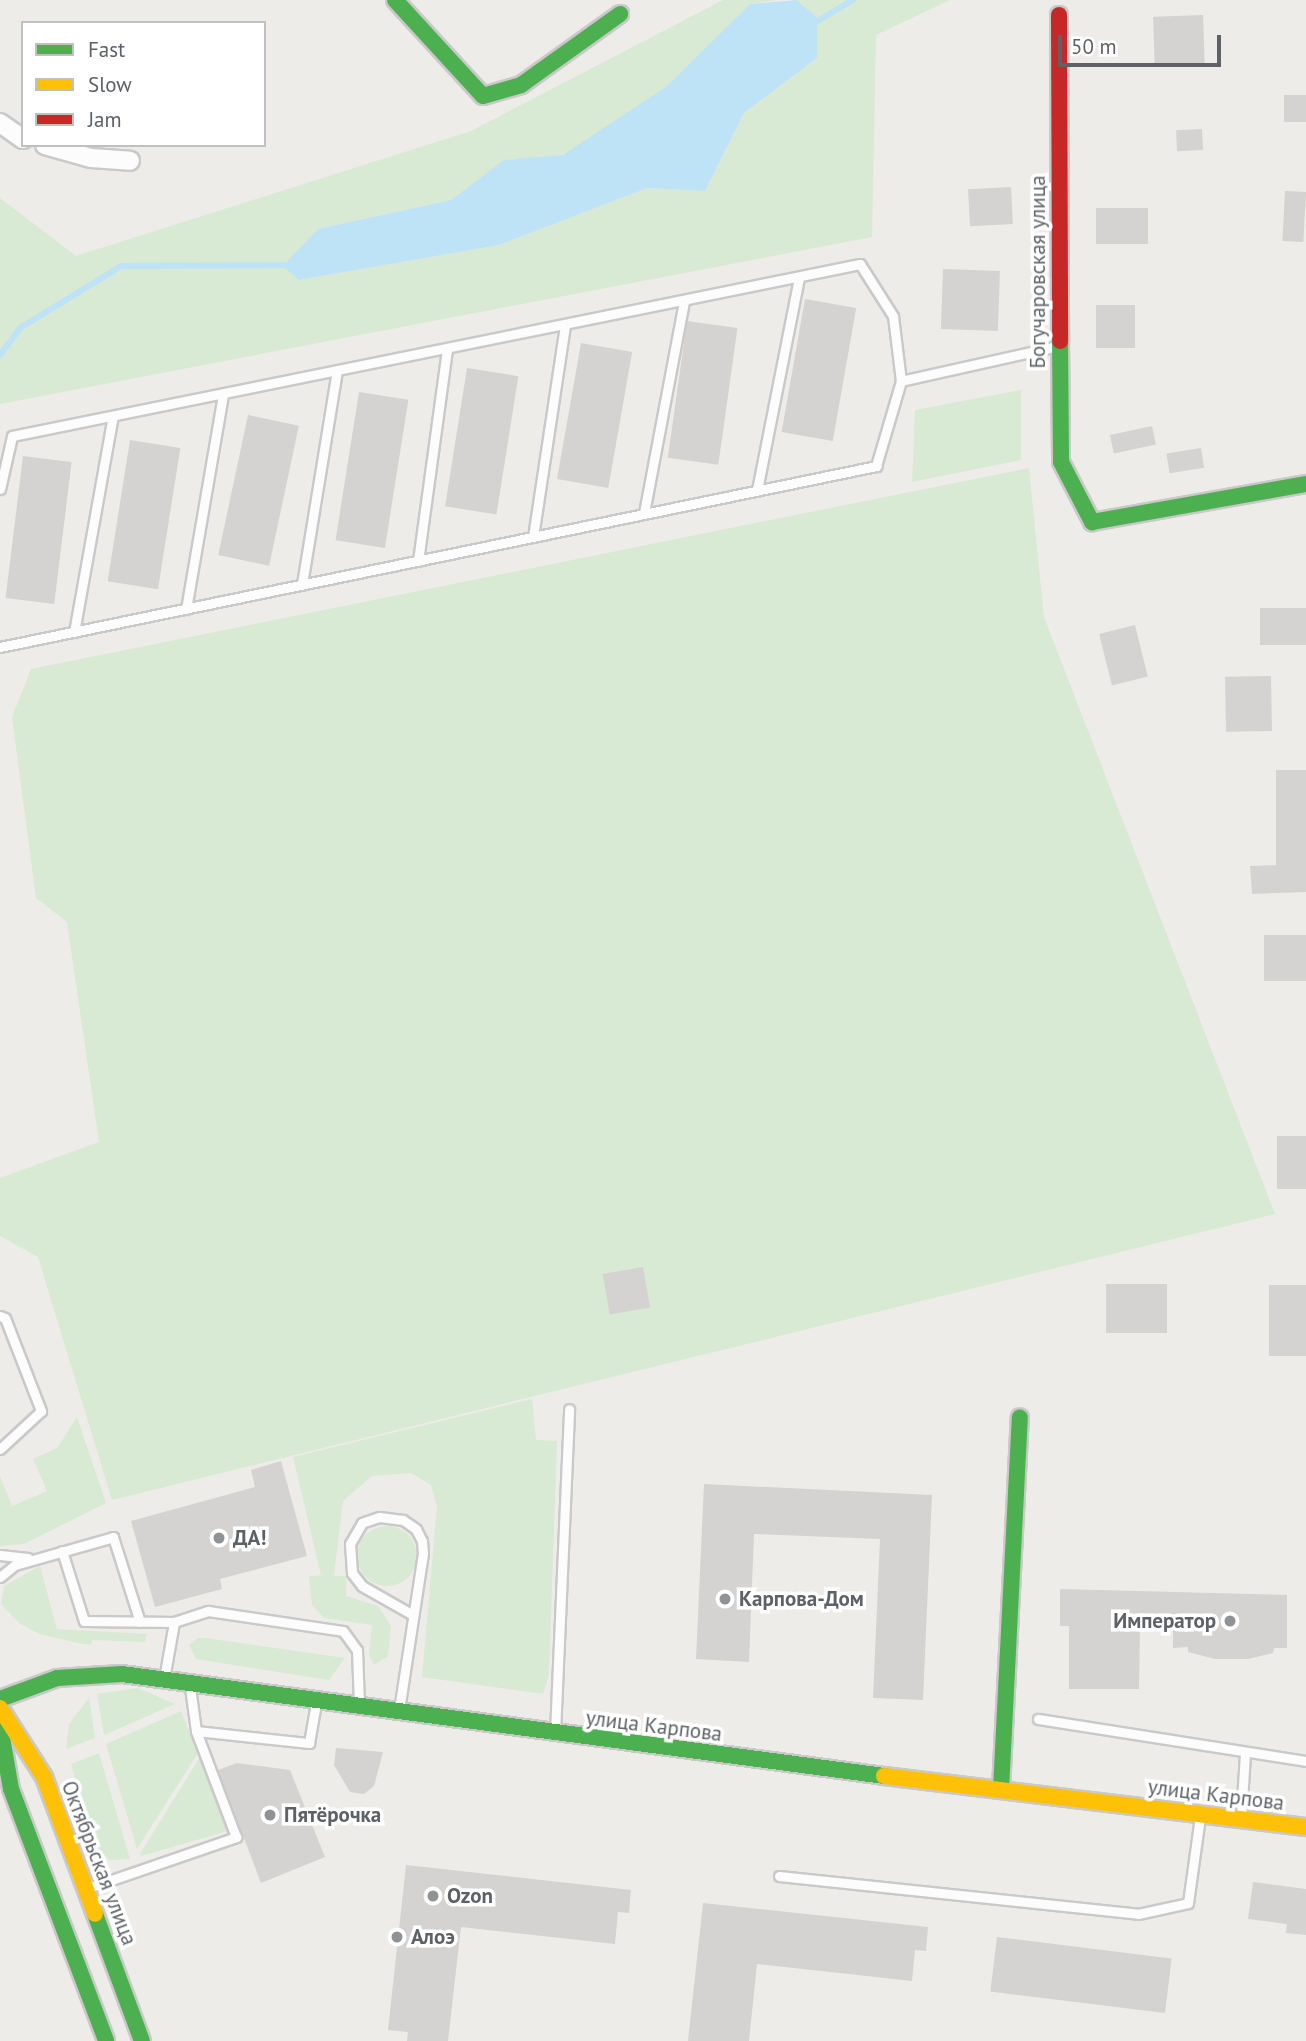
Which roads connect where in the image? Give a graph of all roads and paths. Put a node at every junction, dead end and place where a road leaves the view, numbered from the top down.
1 (395, 0) edge
2 (620, 14) dead end
3 (1059, 15) dead end
4 (0, 123) edge
5 (21, 138) edge
6 (53, 147) edge
7 (130, 161) dead end
8 (799, 278) junction
9 (684, 302) junction
10 (565, 326) junction
11 (1058, 346) junction
12 (447, 349) junction
13 (337, 371) junction
14 (901, 382) junction
15 (223, 394) junction
16 (113, 416) junction
17 (1306, 485) edge
18 (0, 489) edge
19 (757, 490) junction
20 (644, 513) junction
21 (533, 537) junction
22 (418, 561) junction
23 (302, 584) junction
24 (186, 608) junction
25 (74, 632) junction
26 (0, 647) edge
27 (0, 1316) edge
28 (569, 1409) dead end
29 (1020, 1417) dead end
30 (0, 1449) edge
31 (62, 1551) junction
32 (0, 1555) edge
33 (33, 1559) junction
34 (0, 1577) edge
35 (413, 1615) junction
36 (140, 1622) junction
37 (174, 1622) junction
38 (164, 1680) junction
39 (190, 1683) junction
40 (0, 1699) edge
41 (317, 1701) junction
42 (359, 1707) junction
43 (0, 1708) edge
44 (398, 1712) junction
45 (1038, 1719) dead end
46 (0, 1726) edge
47 (196, 1731) junction
48 (555, 1734) junction
49 (1245, 1753) junction
50 (1306, 1761) edge
51 (1001, 1789) junction
52 (1200, 1814) junction
53 (1240, 1819) junction
54 (1306, 1828) edge
55 (779, 1876) dead end
56 (87, 1889) junction
57 (106, 2041) edge
58 (142, 2041) edge

1 - 2 main road
3 - 11 main road, Богучаровская улица
4 - 5 street
6 - 7 street
8 - 9 lane
8 - 14 lane
8 - 19 lane
9 - 10 lane
9 - 20 lane
10 - 12 lane
10 - 21 lane
11 - 14 lane
11 - 17 main road, Богучаровская улица
12 - 13 lane
12 - 22 lane
13 - 15 lane
13 - 23 lane
14 - 19 lane
15 - 16 lane
15 - 24 lane
16 - 18 lane
16 - 25 lane
19 - 20 lane
20 - 21 lane
21 - 22 lane
22 - 23 lane
23 - 24 lane
24 - 25 lane
25 - 26 lane
27 - 30 lane
28 - 48 lane
29 - 51 main road
31 - 33 lane
31 - 36 lane
31 - 36 lane
32 - 33 lane
33 - 34 lane
35 - 35 lane
35 - 44 lane
36 - 37 lane
37 - 38 lane
37 - 42 lane
38 - 39 main road, улица Карпова
38 - 40 main road, улица Карпова
39 - 41 main road, улица Карпова
39 - 47 lane
41 - 42 main road, улица Карпова
41 - 47 lane
42 - 44 main road, улица Карпова
43 - 56 main road, Октябрьская улица
44 - 48 main road, улица Карпова
45 - 49 lane
46 - 57 main road
47 - 56 lane
48 - 51 main road, улица Карпова
49 - 50 lane
49 - 53 lane
51 - 52 main road, улица Карпова
52 - 53 main road, улица Карпова
52 - 55 lane
53 - 54 main road, улица Карпова
56 - 58 main road, Октябрьская улица

